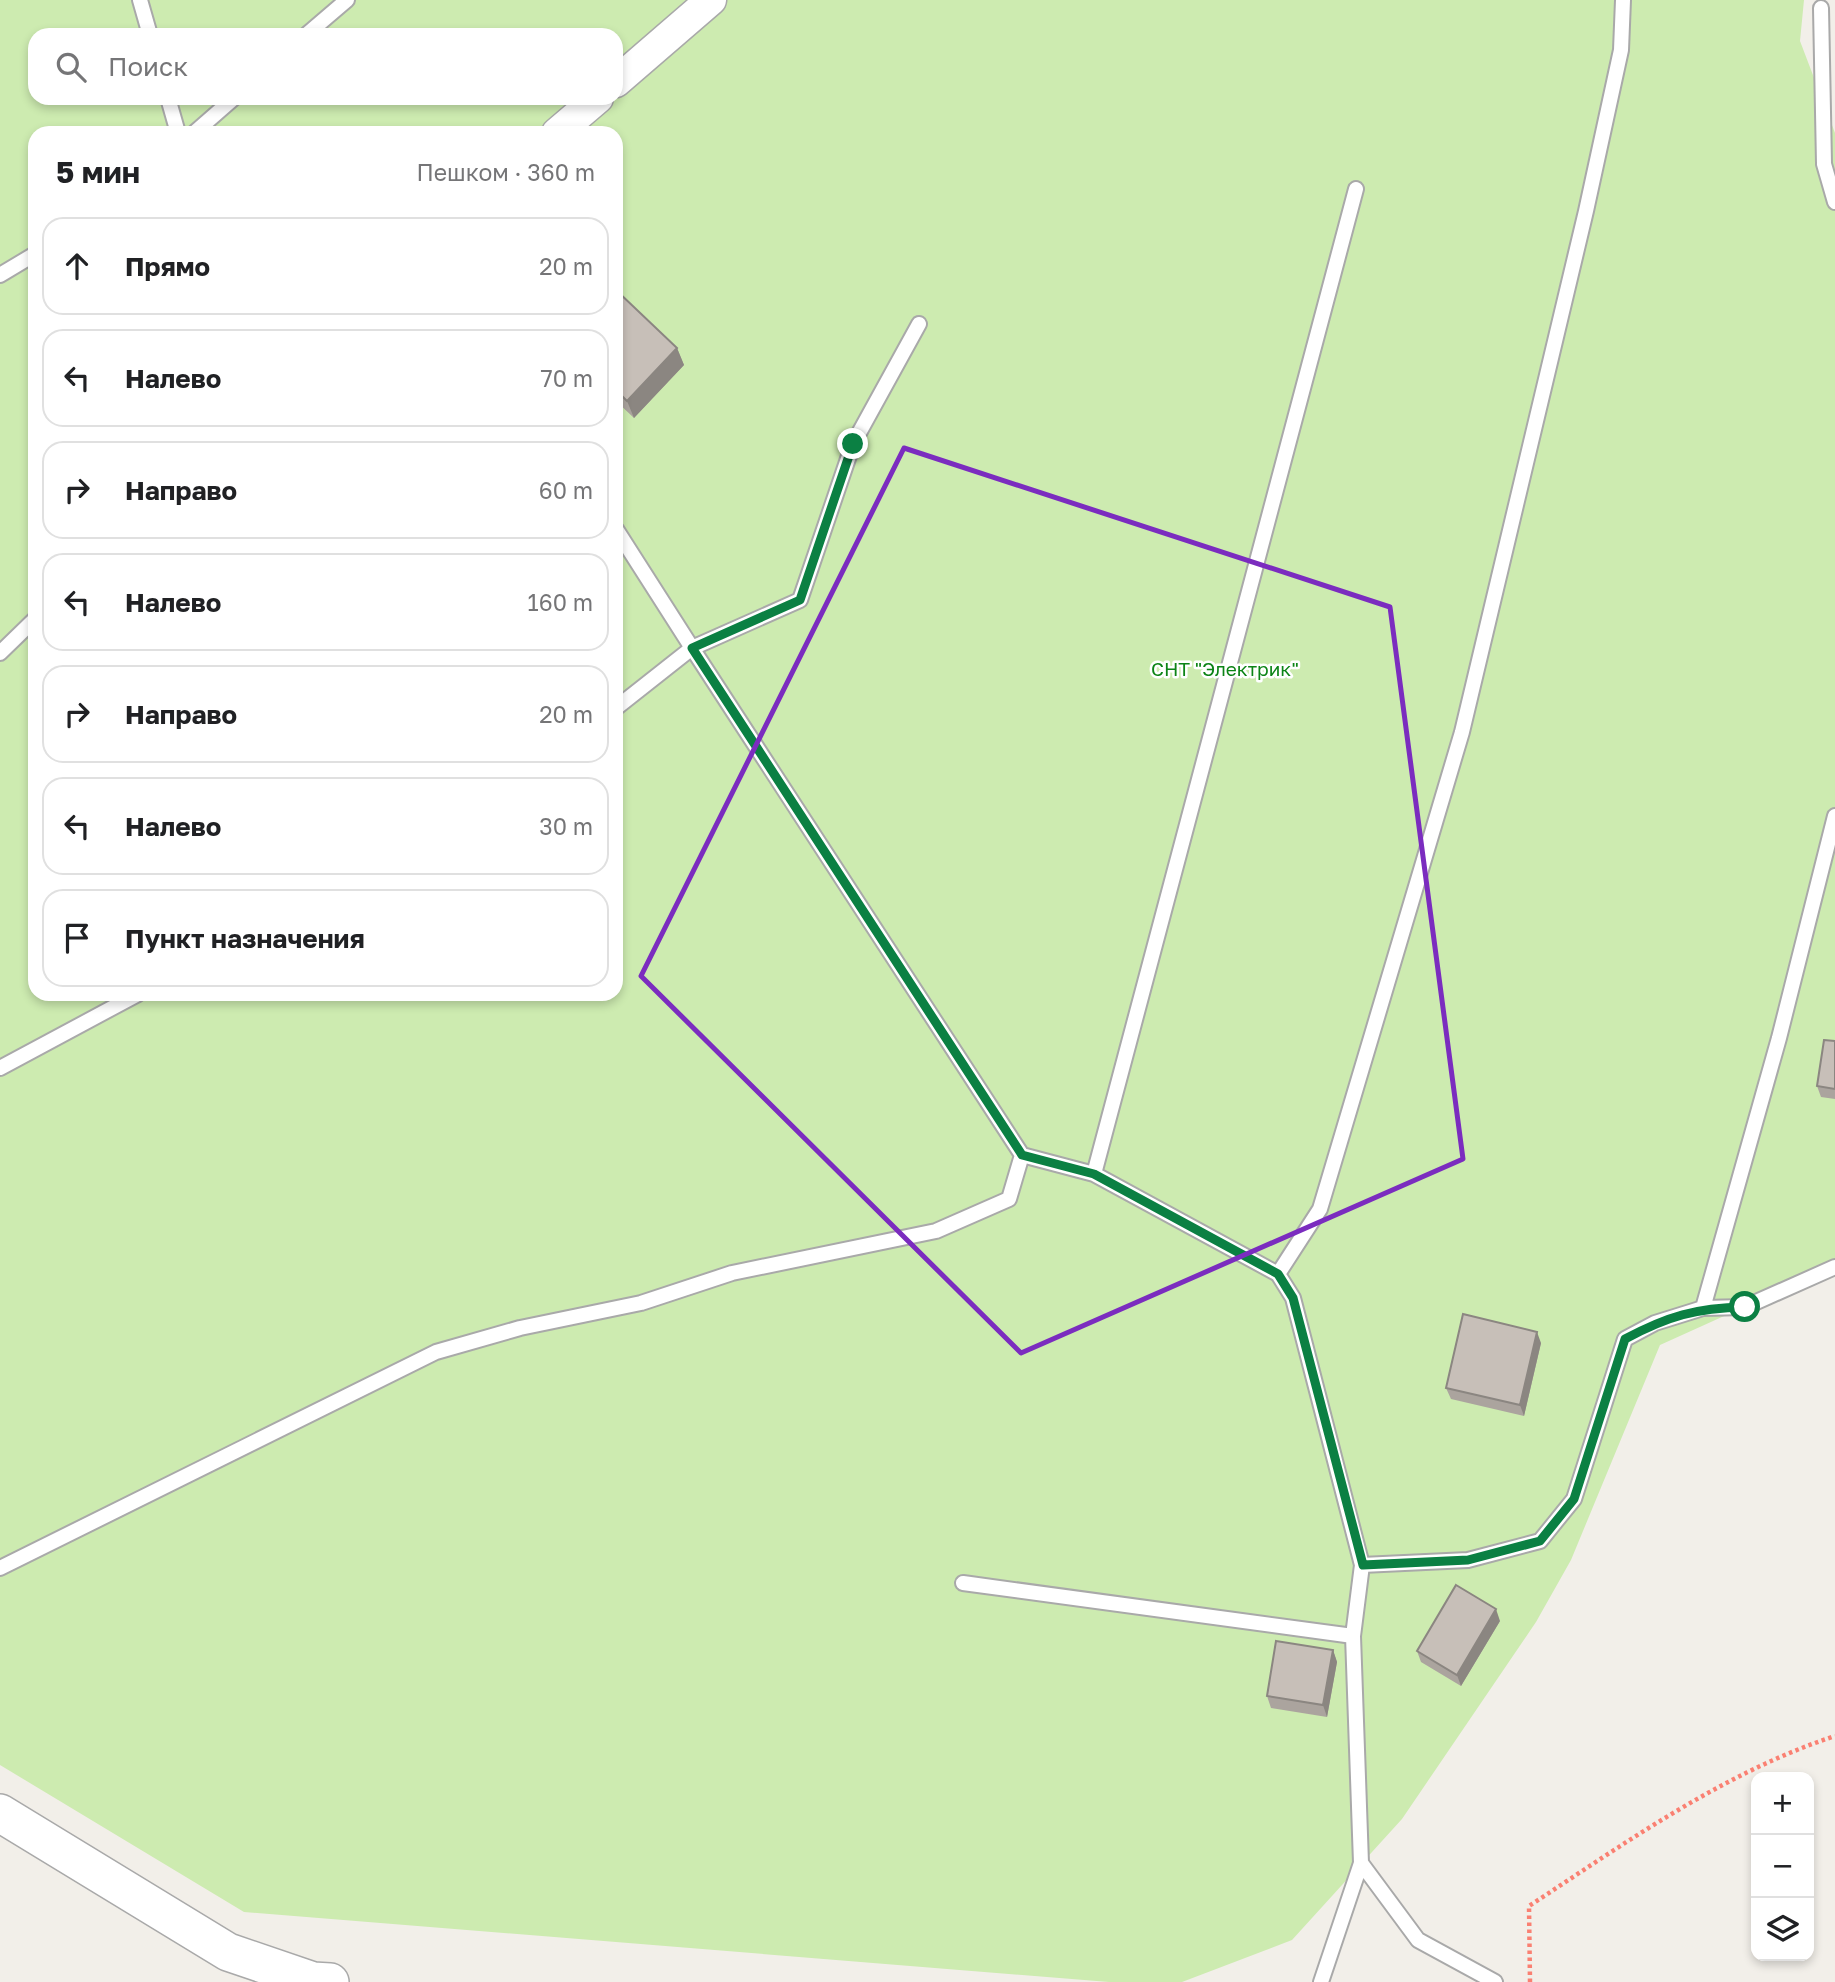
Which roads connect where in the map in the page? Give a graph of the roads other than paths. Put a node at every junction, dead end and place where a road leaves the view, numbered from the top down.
1 (140, 0) edge
2 (347, 0) edge
3 (711, 0) edge
4 (1623, 0) edge
5 (1821, 8) dead end
6 (148, 28) edge
7 (314, 28) edge
8 (623, 76) edge
9 (170, 105) edge
10 (226, 105) edge
11 (590, 105) edge
12 (176, 126) edge
13 (202, 126) edge
14 (565, 126) edge
15 (1356, 189) dead end
16 (1835, 202) edge
17 (28, 258) edge
18 (0, 275) edge
19 (919, 324) dead end
20 (623, 540) edge
21 (28, 626) edge
22 (692, 648) junction
23 (0, 653) edge
24 (623, 702) edge
25 (1835, 816) edge
26 (125, 1001) edge
27 (0, 1068) edge
28 (1022, 1155) junction
29 (1094, 1174) junction
30 (1835, 1267) edge
31 (1278, 1274) junction
32 (1703, 1308) junction
33 (1363, 1565) junction
34 (0, 1568) edge
35 (963, 1583) dead end
36 (1353, 1636) junction
37 (0, 1813) edge
38 (1362, 1863) junction
39 (330, 1982) edge
40 (1321, 1982) edge
41 (1495, 1982) edge

1 - 6 lane
2 - 7 lane
3 - 8 street
4 - 31 lane
5 - 16 lane
9 - 12 lane
10 - 13 lane
11 - 14 street
15 - 29 lane
17 - 18 lane
19 - 22 lane
20 - 22 lane
21 - 23 lane
22 - 24 lane
22 - 28 lane
25 - 32 lane
26 - 27 lane
28 - 29 lane
28 - 34 lane
29 - 31 lane
30 - 32 lane
31 - 33 lane
32 - 33 lane
33 - 36 lane
35 - 36 lane
36 - 38 lane
37 - 39 street
38 - 40 lane
38 - 41 lane

